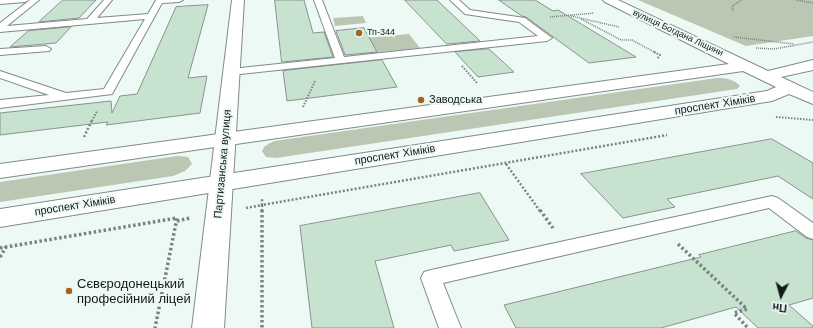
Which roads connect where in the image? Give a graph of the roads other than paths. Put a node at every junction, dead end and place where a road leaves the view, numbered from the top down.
1 (25, 0) edge
2 (35, 0) edge
3 (108, 0) edge
4 (179, 0) edge
5 (238, 0) edge
6 (318, 0) edge
7 (454, 0) edge
8 (609, 0) edge
9 (160, 1) edge
10 (0, 2) edge
11 (151, 16) junction
12 (89, 22) junction
13 (0, 28) edge
14 (46, 49) dead end
15 (0, 52) edge
16 (341, 60) junction
17 (813, 65) edge
18 (747, 66) junction
19 (231, 72) junction
20 (0, 74) edge
21 (766, 76) junction
22 (789, 87) junction
23 (65, 96) junction
24 (813, 99) edge
25 (0, 104) edge
26 (225, 140) junction
27 (0, 171) edge
28 (221, 183) junction
29 (0, 218) edge
30 (813, 232) edge
31 (208, 328) edge
32 (450, 328) edge

1 - 10 lane
2 - 13 lane
3 - 12 lane
4 - 9 lane
5 - 19 main road, Партизанська вулиця
6 - 16 lane
7 - 16 lane
8 - 18 main road, вулиця Богдана Ліщини
9 - 11 lane
11 - 12 lane
11 - 23 lane
12 - 13 lane
14 - 15 lane
16 - 19 lane
17 - 21 main road
18 - 21 main road, вулиця Богдана Ліщини
18 - 26 main road
19 - 26 main road, Партизанська вулиця
20 - 23 lane
21 - 22 main road, вулиця Богдана Ліщини
22 - 24 main road
22 - 28 main road, проспект Хіміків
23 - 25 lane
26 - 27 main road
26 - 28 main road, Партизанська вулиця
28 - 29 main road, проспект Хіміків
28 - 31 main road, Партизанська вулиця
30 - 32 lane

